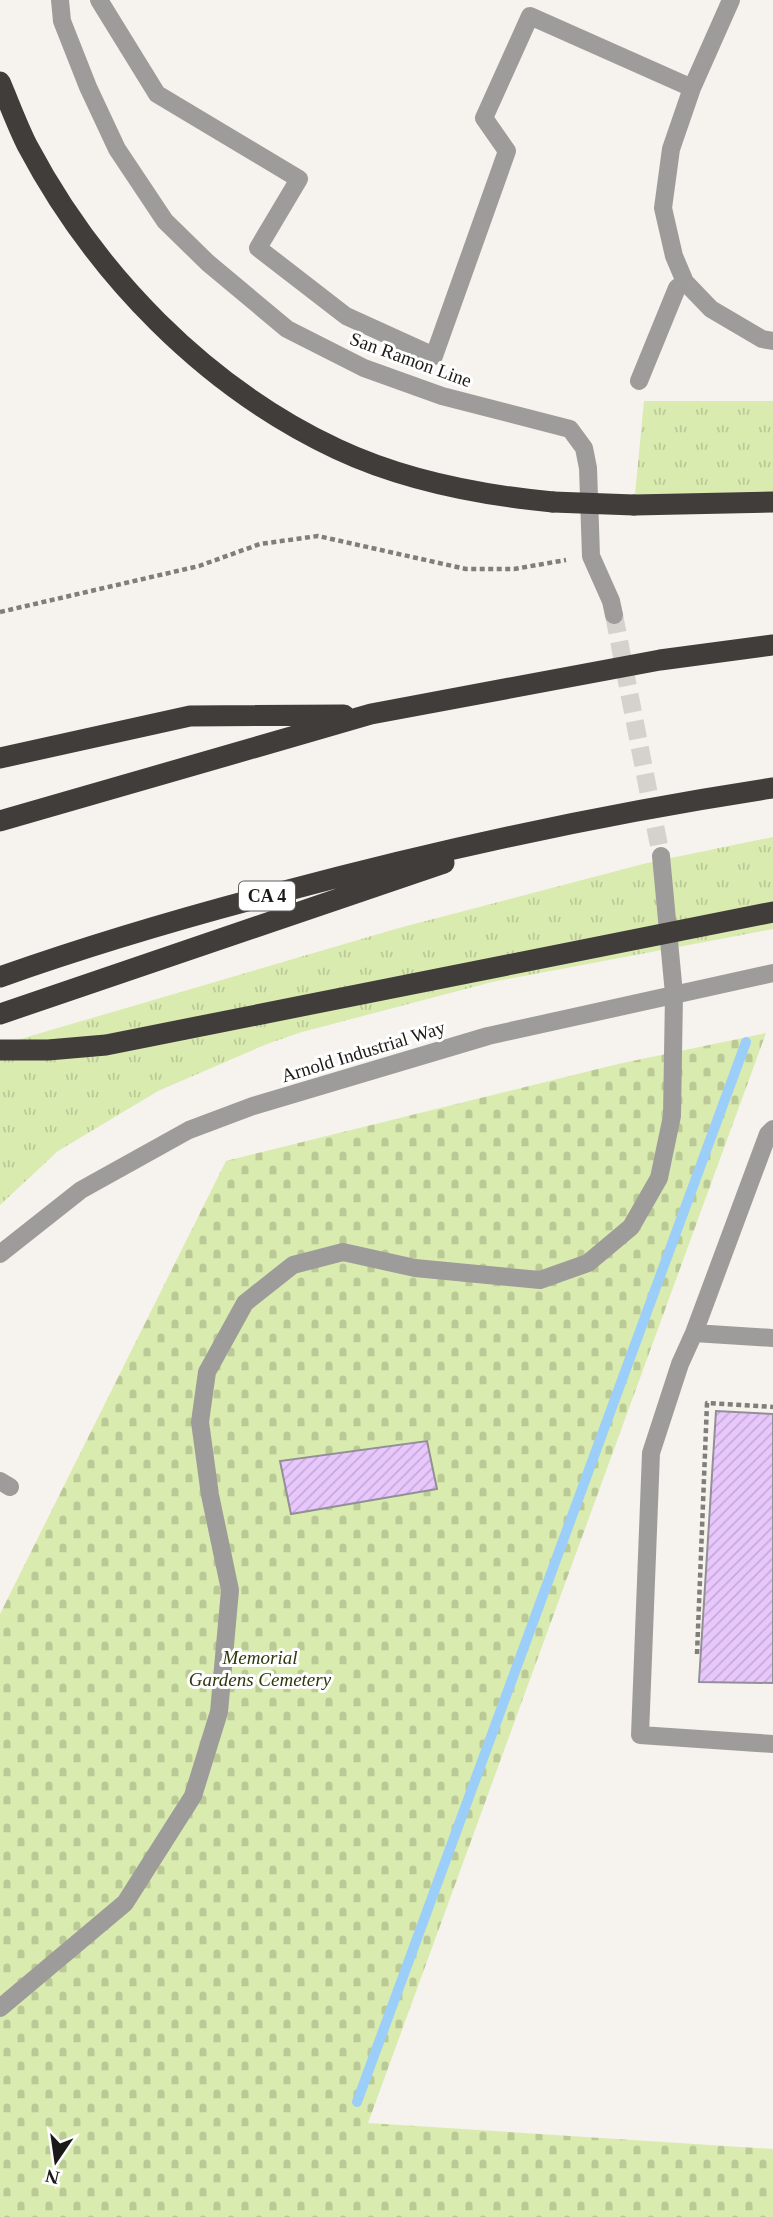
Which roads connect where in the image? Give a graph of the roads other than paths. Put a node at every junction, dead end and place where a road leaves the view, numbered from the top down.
1 (60, 0) edge
2 (99, 0) edge
3 (731, 0) edge
4 (0, 82) edge
5 (692, 88) junction
6 (685, 282) junction
7 (773, 341) edge
8 (639, 381) dead end
9 (773, 502) edge
10 (614, 615) tunnel mouth
11 (773, 645) edge
12 (371, 714) junction
13 (0, 758) edge
14 (773, 788) edge
15 (0, 821) edge
16 (538, 830) junction
17 (662, 856) tunnel mouth
18 (773, 912) edge
19 (773, 974) edge
20 (0, 977) edge
21 (674, 994) junction
22 (0, 1014) edge
23 (0, 1050) edge
24 (773, 1129) edge
25 (0, 1254) edge
26 (694, 1333) junction
27 (773, 1338) edge
28 (773, 1744) edge
29 (0, 2008) edge

1 - 10 street, San Ramon Line
2 - 5 street
3 - 5 street
4 - 9 highway, bridge
5 - 6 street
6 - 7 street
6 - 8 street
11 - 12 highway
12 - 13 highway
12 - 15 highway
14 - 16 highway, CA 4
16 - 20 highway, CA 4
16 - 22 highway
17 - 21 street
18 - 23 highway, bridge
19 - 21 street, Arnold Industrial Way
21 - 25 street, Arnold Industrial Way
21 - 29 street
24 - 26 street
26 - 27 street
26 - 28 street

